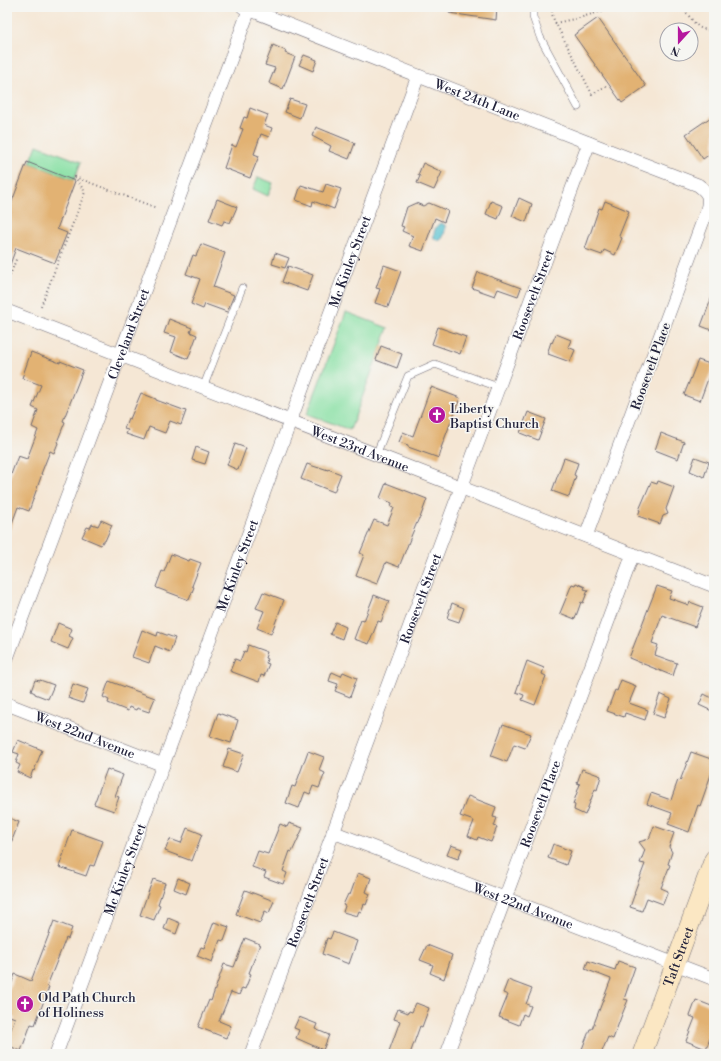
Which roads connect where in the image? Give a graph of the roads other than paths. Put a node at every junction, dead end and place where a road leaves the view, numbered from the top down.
1 (533, 7) edge
2 (246, 8) edge
3 (418, 76) junction
4 (578, 106) dead end
5 (589, 144) junction
6 (708, 196) joint
7 (242, 288) dead end
8 (7, 311) edge
9 (119, 355) junction
10 (498, 387) junction
11 (203, 388) junction
12 (290, 422) junction
13 (376, 455) junction
14 (461, 488) junction
15 (586, 536) junction
16 (633, 554) junction
17 (714, 586) edge
18 (7, 658) edge
19 (7, 704) edge
20 (163, 765) junction
21 (333, 832) junction
22 (714, 859) edge
23 (505, 898) junction
24 (675, 964) junction
25 (714, 979) edge
26 (56, 1054) edge
27 (251, 1054) edge
28 (447, 1054) edge
29 (642, 1054) edge

1 - 4 lane
2 - 3 street, West 24th Lane
2 - 9 street, Cleveland Street
3 - 5 street, West 24th Lane
3 - 12 street, Mc Kinley Street
5 - 6 street, West 24th Lane
5 - 10 street, Roosevelt Street
6 - 15 street, Roosevelt Place
7 - 11 lane
8 - 9 street, West 23rd Avenue
9 - 11 street, West 23rd Avenue
9 - 18 street, Cleveland Street
10 - 13 lane
10 - 14 street, Roosevelt Street
11 - 12 street, West 23rd Avenue
12 - 13 street, West 23rd Avenue
12 - 20 street, Mc Kinley Street
13 - 14 street, West 23rd Avenue
14 - 15 street, West 23rd Avenue
14 - 21 street, Roosevelt Street
15 - 16 street, West 23rd Avenue
16 - 17 street, West 23rd Avenue
16 - 23 street, Roosevelt Place
19 - 20 street, West 22nd Avenue
20 - 26 street, Mc Kinley Street
21 - 23 street, West 22nd Avenue
21 - 27 street, Roosevelt Street
22 - 24 street, Taft Street
23 - 24 street, West 22nd Avenue
23 - 28 street, Roosevelt Place
24 - 25 street, West 22nd Avenue
24 - 29 street, Taft Street

